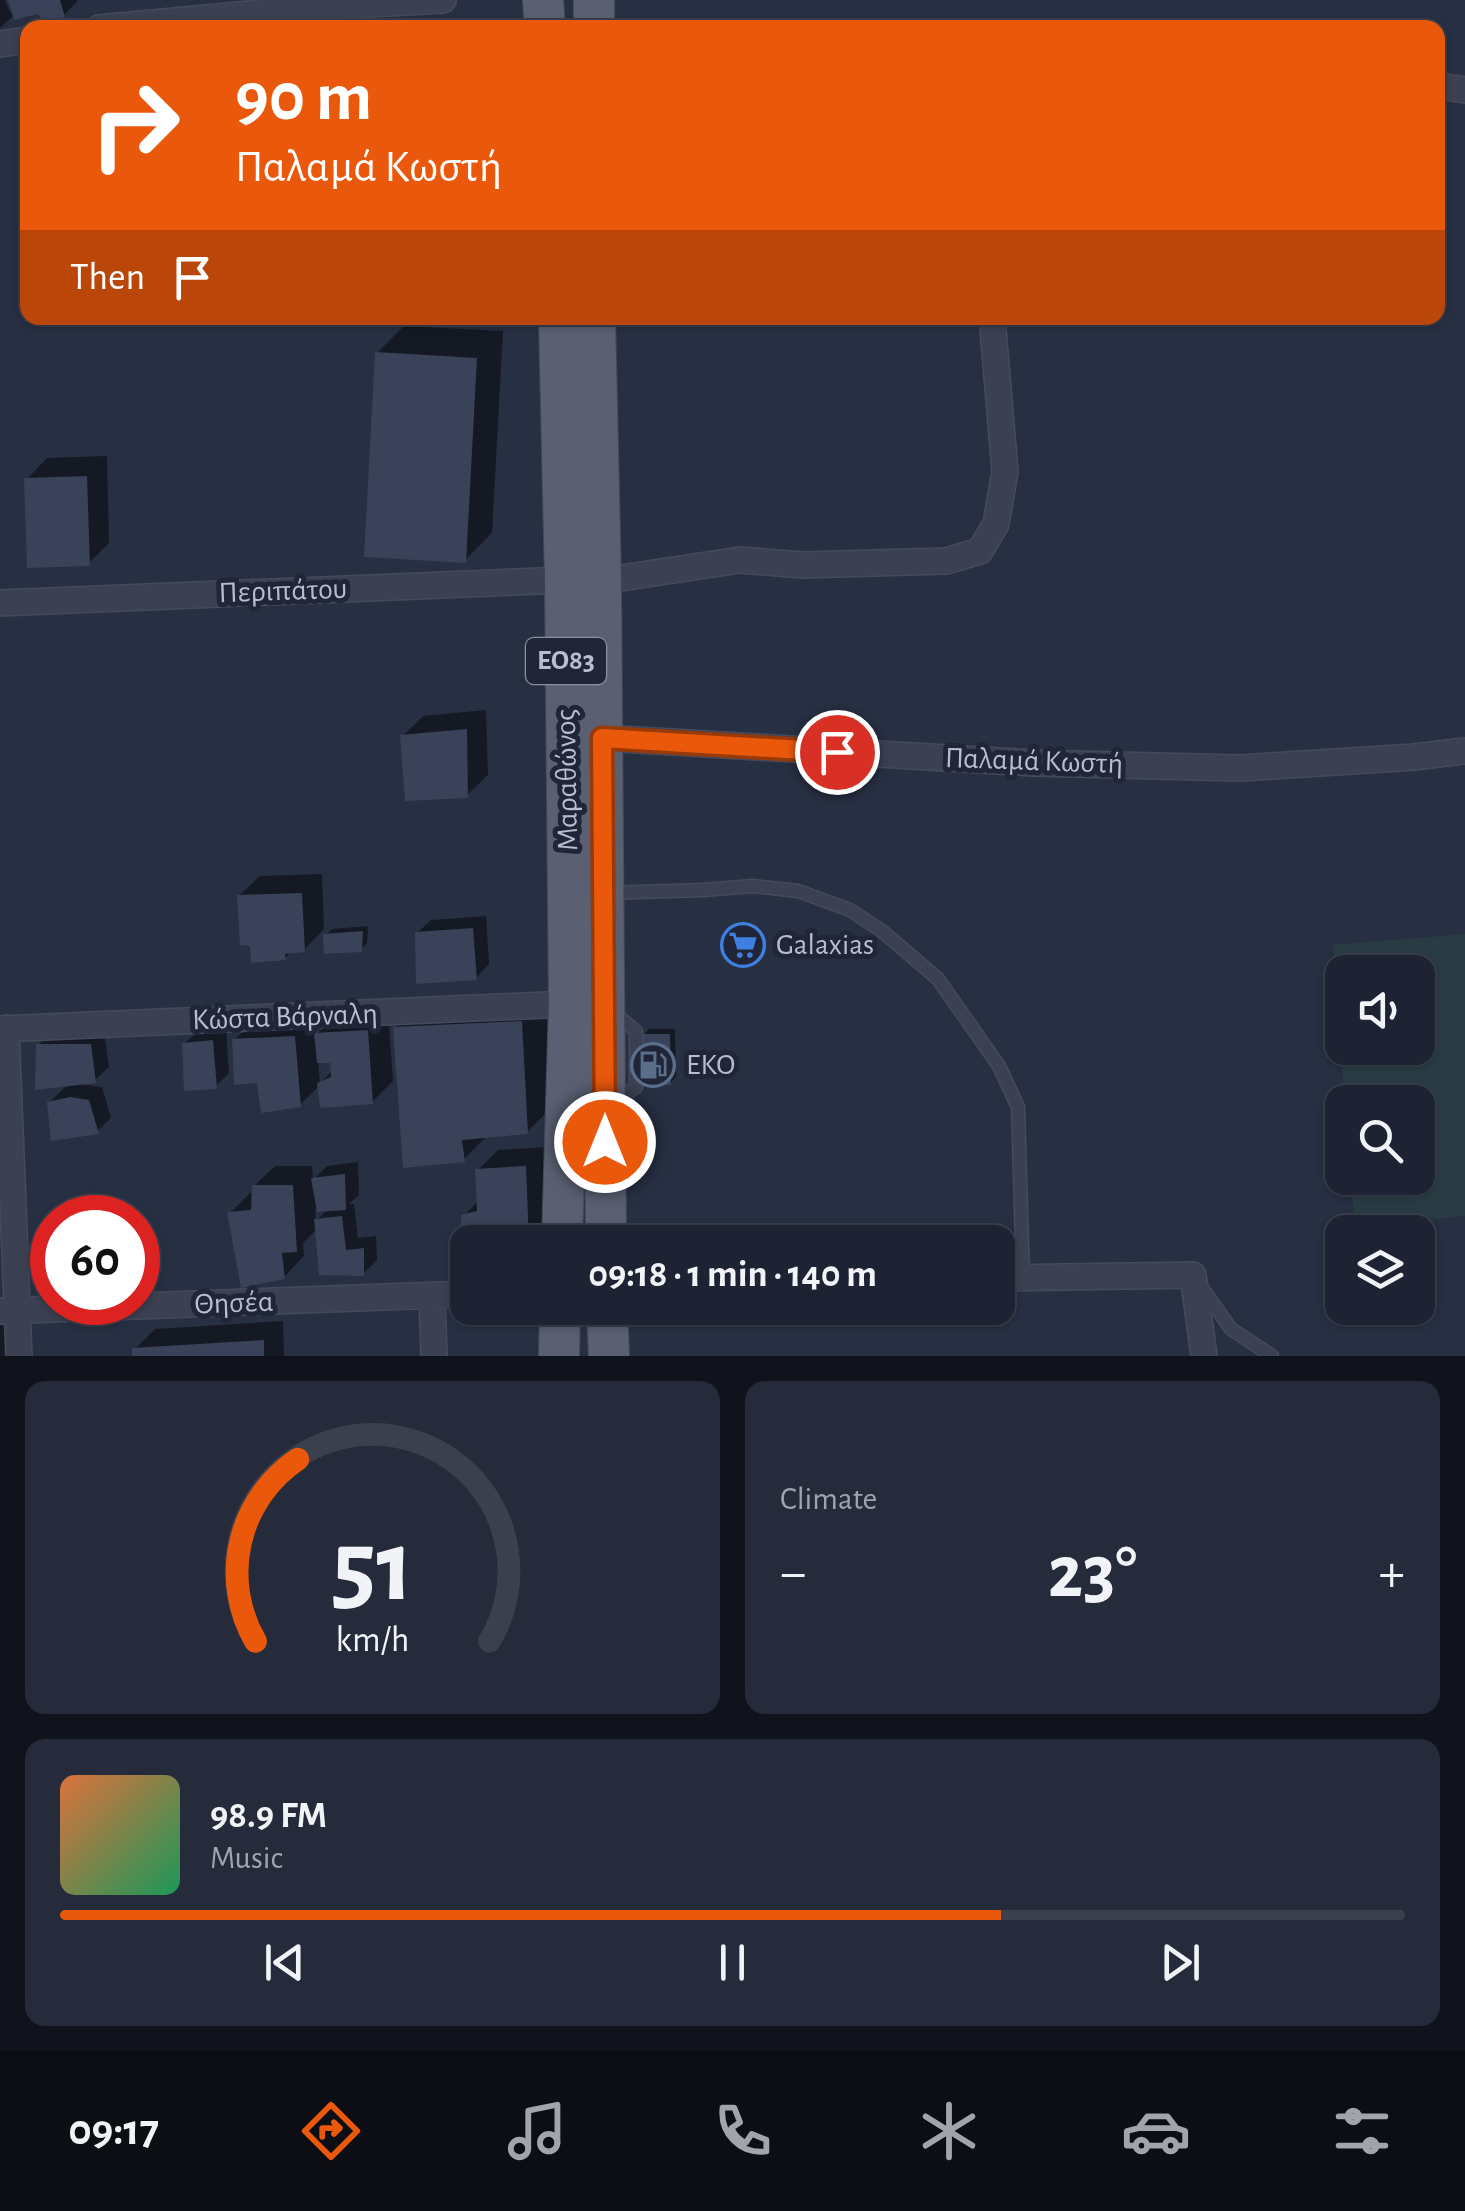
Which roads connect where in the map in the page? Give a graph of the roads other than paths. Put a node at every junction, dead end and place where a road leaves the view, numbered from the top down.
1 (443, 0) edge
2 (184, 20) edge
3 (560, 325) edge
4 (595, 325) edge
5 (993, 325) edge
6 (583, 581) junction
7 (0, 602) edge
8 (602, 738) junction
9 (1465, 751) edge
10 (604, 893) junction
11 (587, 1004) junction
12 (3, 1028) edge
13 (564, 1225) edge
14 (606, 1225) edge
15 (1015, 1235) edge
16 (1193, 1275) junction
17 (1015, 1278) edge
18 (450, 1295) edge
19 (432, 1296) junction
20 (8, 1311) edge
21 (560, 1325) edge
22 (608, 1325) edge
23 (19, 1356) edge
24 (434, 1356) edge
25 (559, 1356) edge
26 (610, 1356) edge
27 (1204, 1356) edge
28 (1272, 1356) edge

1 - 2 street
3 - 6 main road, Μαραθώνος / ΕΟ83
4 - 6 main road, Μαραθώνος / ΕΟ83
5 - 6 street, Περιπάτου
6 - 7 street, Περιπάτου
6 - 8 main road, Μαραθώνος / ΕΟ83
6 - 11 main road, Μαραθώνος / ΕΟ83
8 - 9 street, Παλαμά Κωστή
8 - 10 main road, Μαραθώνος / ΕΟ83
10 - 11 main road, Μαραθώνος / ΕΟ83
10 - 15 lane
11 - 12 street, Κώστα Βάρναλη
11 - 13 main road, Μαραθώνος / ΕΟ83
11 - 14 main road, Μαραθώνος / ΕΟ83
12 - 20 street
16 - 17 street
16 - 27 street
16 - 28 lane
18 - 19 street, Θησέα
19 - 20 street, Θησέα
19 - 24 street
20 - 23 street
21 - 25 main road
22 - 26 main road

